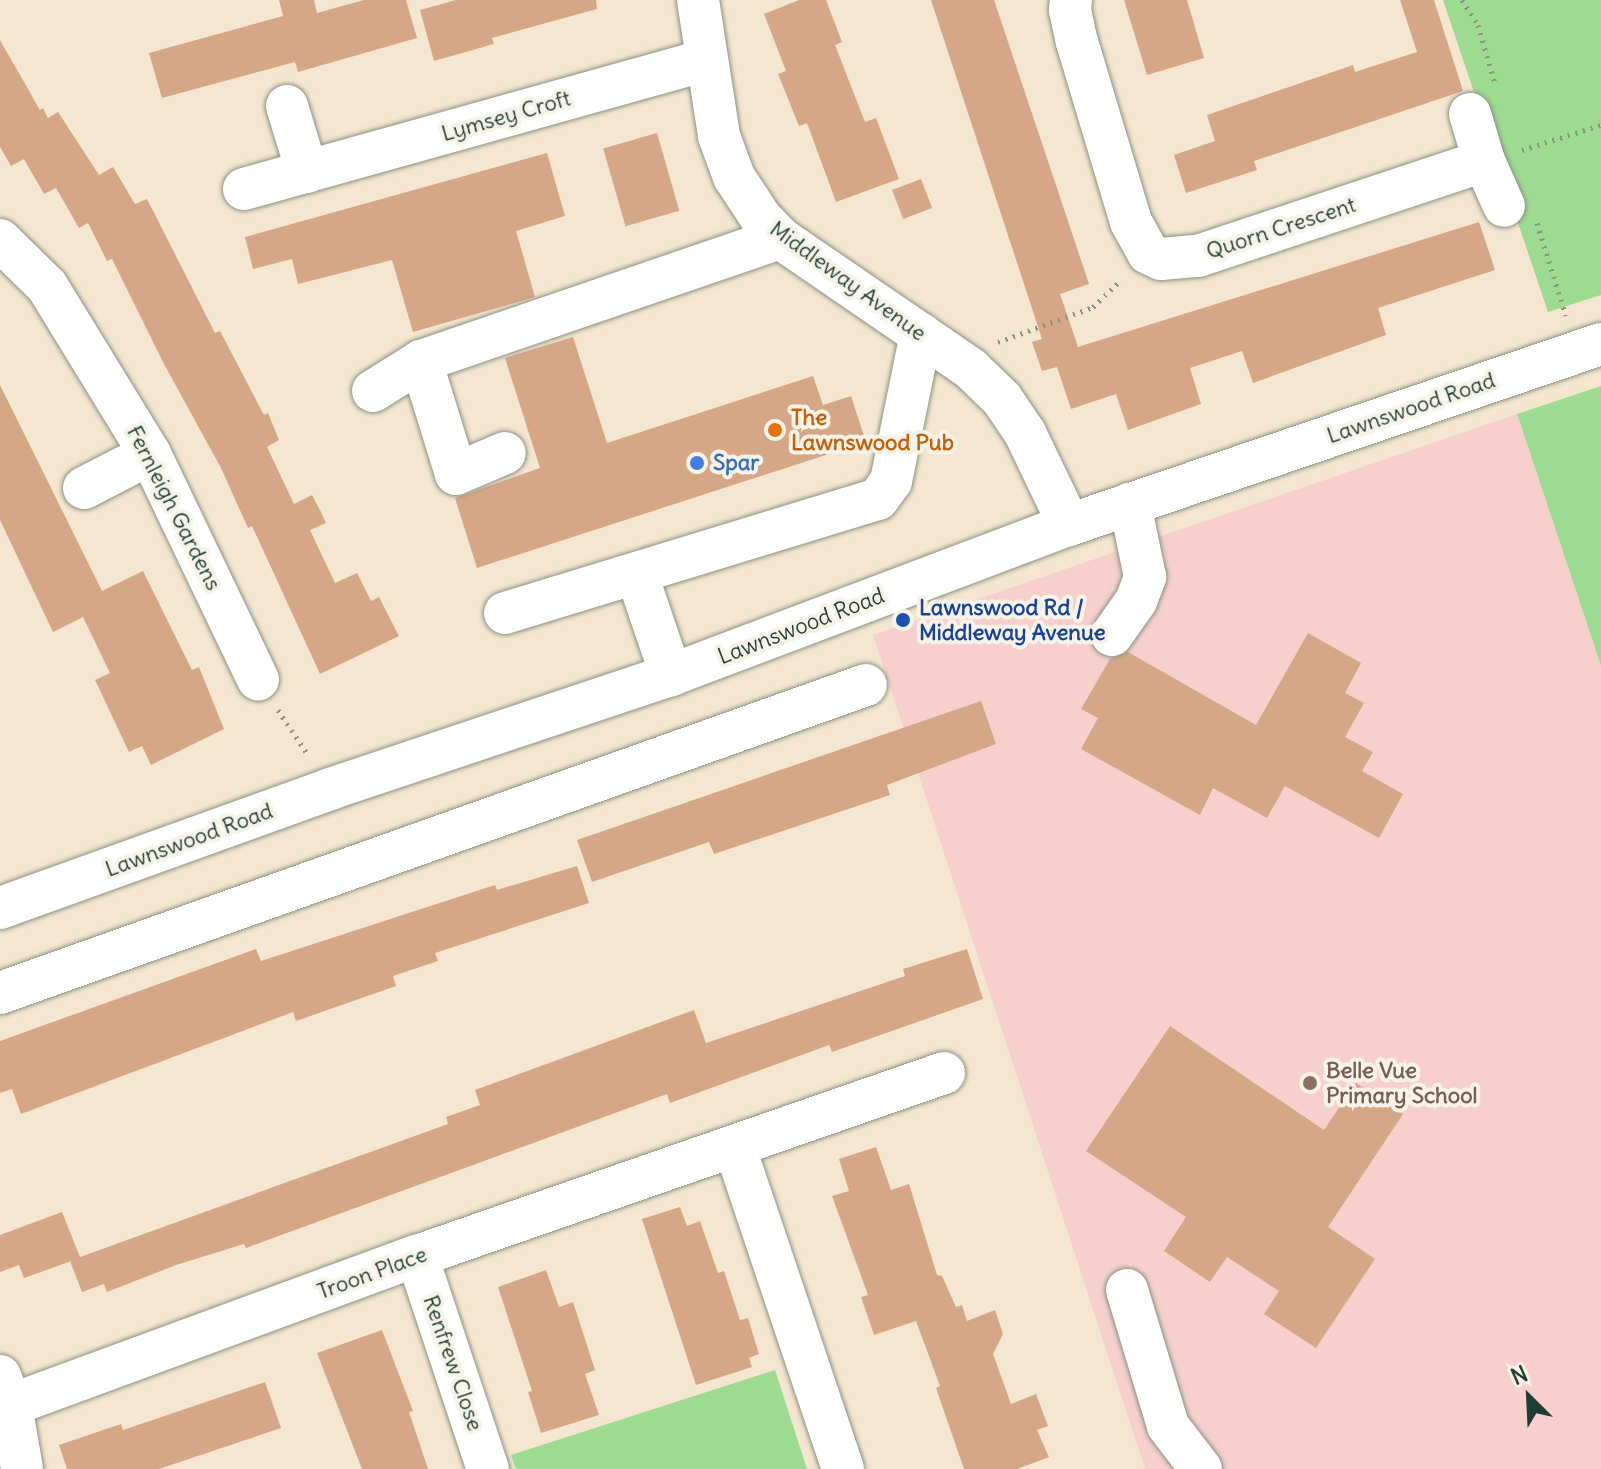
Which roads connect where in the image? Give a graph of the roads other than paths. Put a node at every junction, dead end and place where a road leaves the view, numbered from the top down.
1 (698, 0) edge
2 (1071, 0) edge
3 (705, 60) junction
4 (287, 106) dead end
5 (1470, 114) dead end
6 (1500, 157) junction
7 (307, 172) junction
8 (244, 189) dead end
9 (1504, 206) dead end
10 (780, 238) junction
11 (0, 240) edge
12 (1601, 344) edge
13 (936, 345) junction
14 (421, 361) junction
15 (373, 391) dead end
16 (505, 453) dead end
17 (150, 454) junction
18 (84, 488) dead end
19 (1130, 504) junction
20 (1069, 525) junction
21 (637, 575) junction
22 (505, 613) dead end
23 (1112, 635) dead end
24 (671, 675) junction
25 (258, 679) road end
26 (866, 685) dead end
27 (0, 908) edge
28 (0, 993) edge
29 (944, 1073) dead end
30 (735, 1148) junction
31 (417, 1256) junction
32 (1127, 1290) dead end
33 (6, 1391) edge
34 (22, 1469) edge
35 (488, 1469) edge
36 (843, 1469) edge
37 (1201, 1469) edge

1 - 3 street, Middleway Avenue
2 - 6 street, Quorn Crescent
3 - 7 street, Lymsey Croft
3 - 10 street, Middleway Avenue
4 - 7 street
5 - 6 street
6 - 9 street
7 - 8 street, Lymsey Croft
10 - 13 street, Middleway Avenue
10 - 14 street
11 - 17 street, Fernleigh Gardens
12 - 19 street, Lawnswood Road
13 - 20 street, Middleway Avenue
13 - 21 street
14 - 15 street
14 - 16 street
17 - 18 street
17 - 25 street, Fernleigh Gardens
19 - 20 street, Lawnswood Road
19 - 23 street
20 - 24 street, Lawnswood Road
21 - 22 street
21 - 24 street
24 - 27 street, Lawnswood Road
26 - 28 street
29 - 30 street, Troon Place
30 - 31 street, Troon Place
30 - 36 street
31 - 33 street, Troon Place
31 - 35 street, Renfrew Close
32 - 37 street
33 - 34 street, Troon Place

